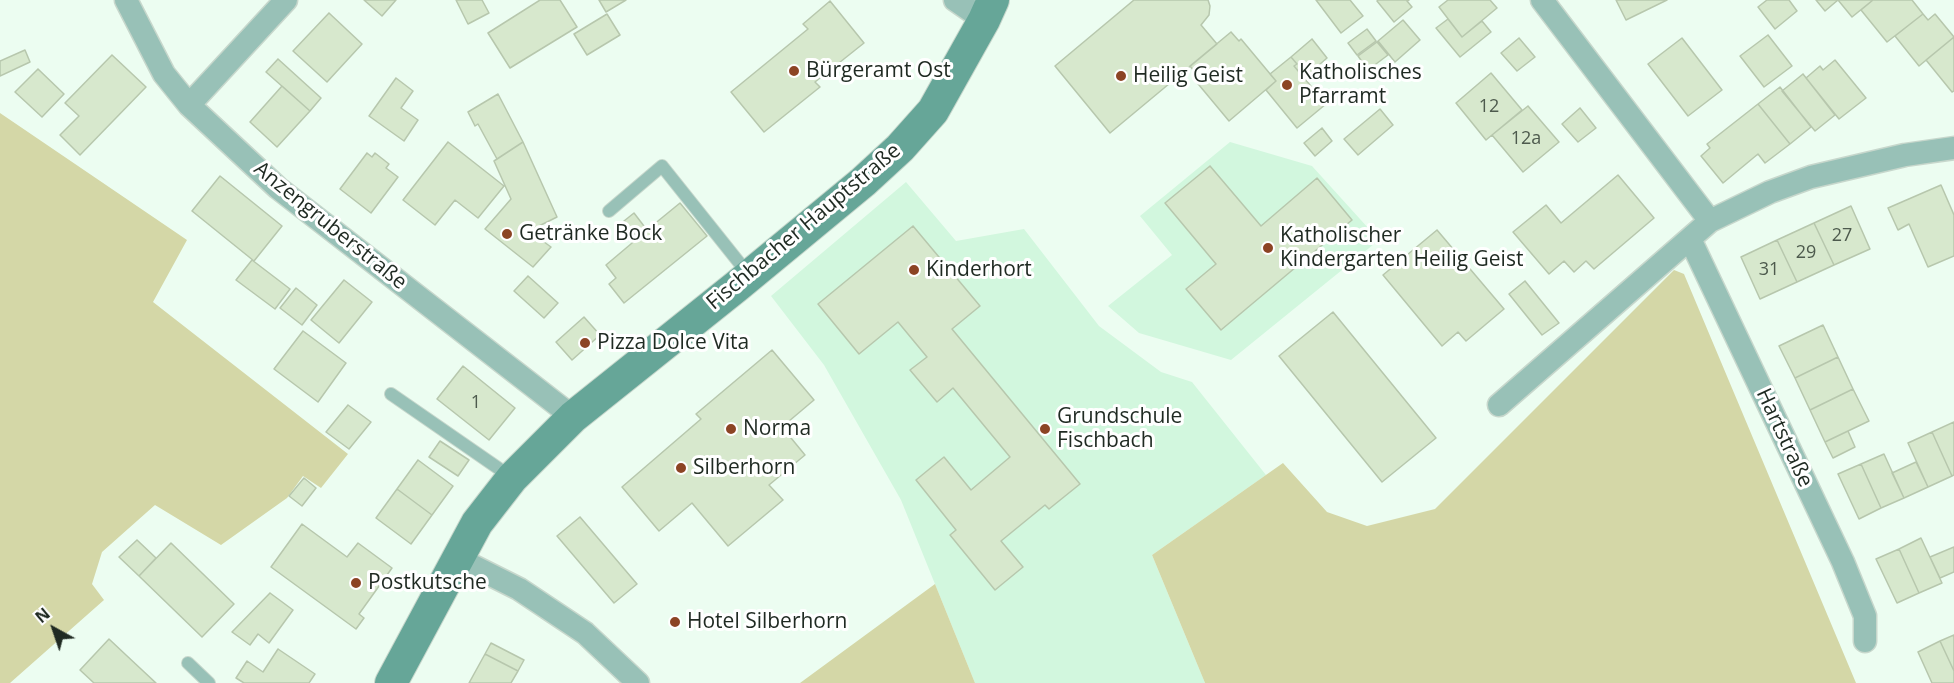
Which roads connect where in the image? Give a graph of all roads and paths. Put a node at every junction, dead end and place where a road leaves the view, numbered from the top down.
1 (126, 0) edge
2 (286, 0) edge
3 (955, 0) edge
4 (1542, 0) edge
5 (988, 10) edge
6 (189, 105) junction
7 (1954, 148) edge
8 (609, 211) dead end
9 (1710, 221) junction
10 (1690, 239) junction
11 (750, 276) junction
12 (391, 394) dead end
13 (1499, 405) dead end
14 (573, 417) junction
15 (512, 478) junction
16 (458, 558) junction
17 (1865, 641) dead end
18 (188, 663) dead end
19 (209, 683) edge
20 (391, 683) edge
21 (638, 683) edge

1 - 6 street, Anzengruberstraße
2 - 6 street
3 - 5 street
4 - 9 street
5 - 11 main road, Fischbacher Hauptstraße
6 - 14 street, Anzengruberstraße
7 - 9 street
8 - 11 lane
9 - 10 street
10 - 13 street
10 - 17 street, Hartstraße
11 - 14 main road, Fischbacher Hauptstraße
12 - 15 lane
14 - 15 main road, Fischbacher Hauptstraße
15 - 16 main road, Fischbacher Hauptstraße
16 - 20 main road, Fischbacher Hauptstraße
16 - 21 street
18 - 19 lane

